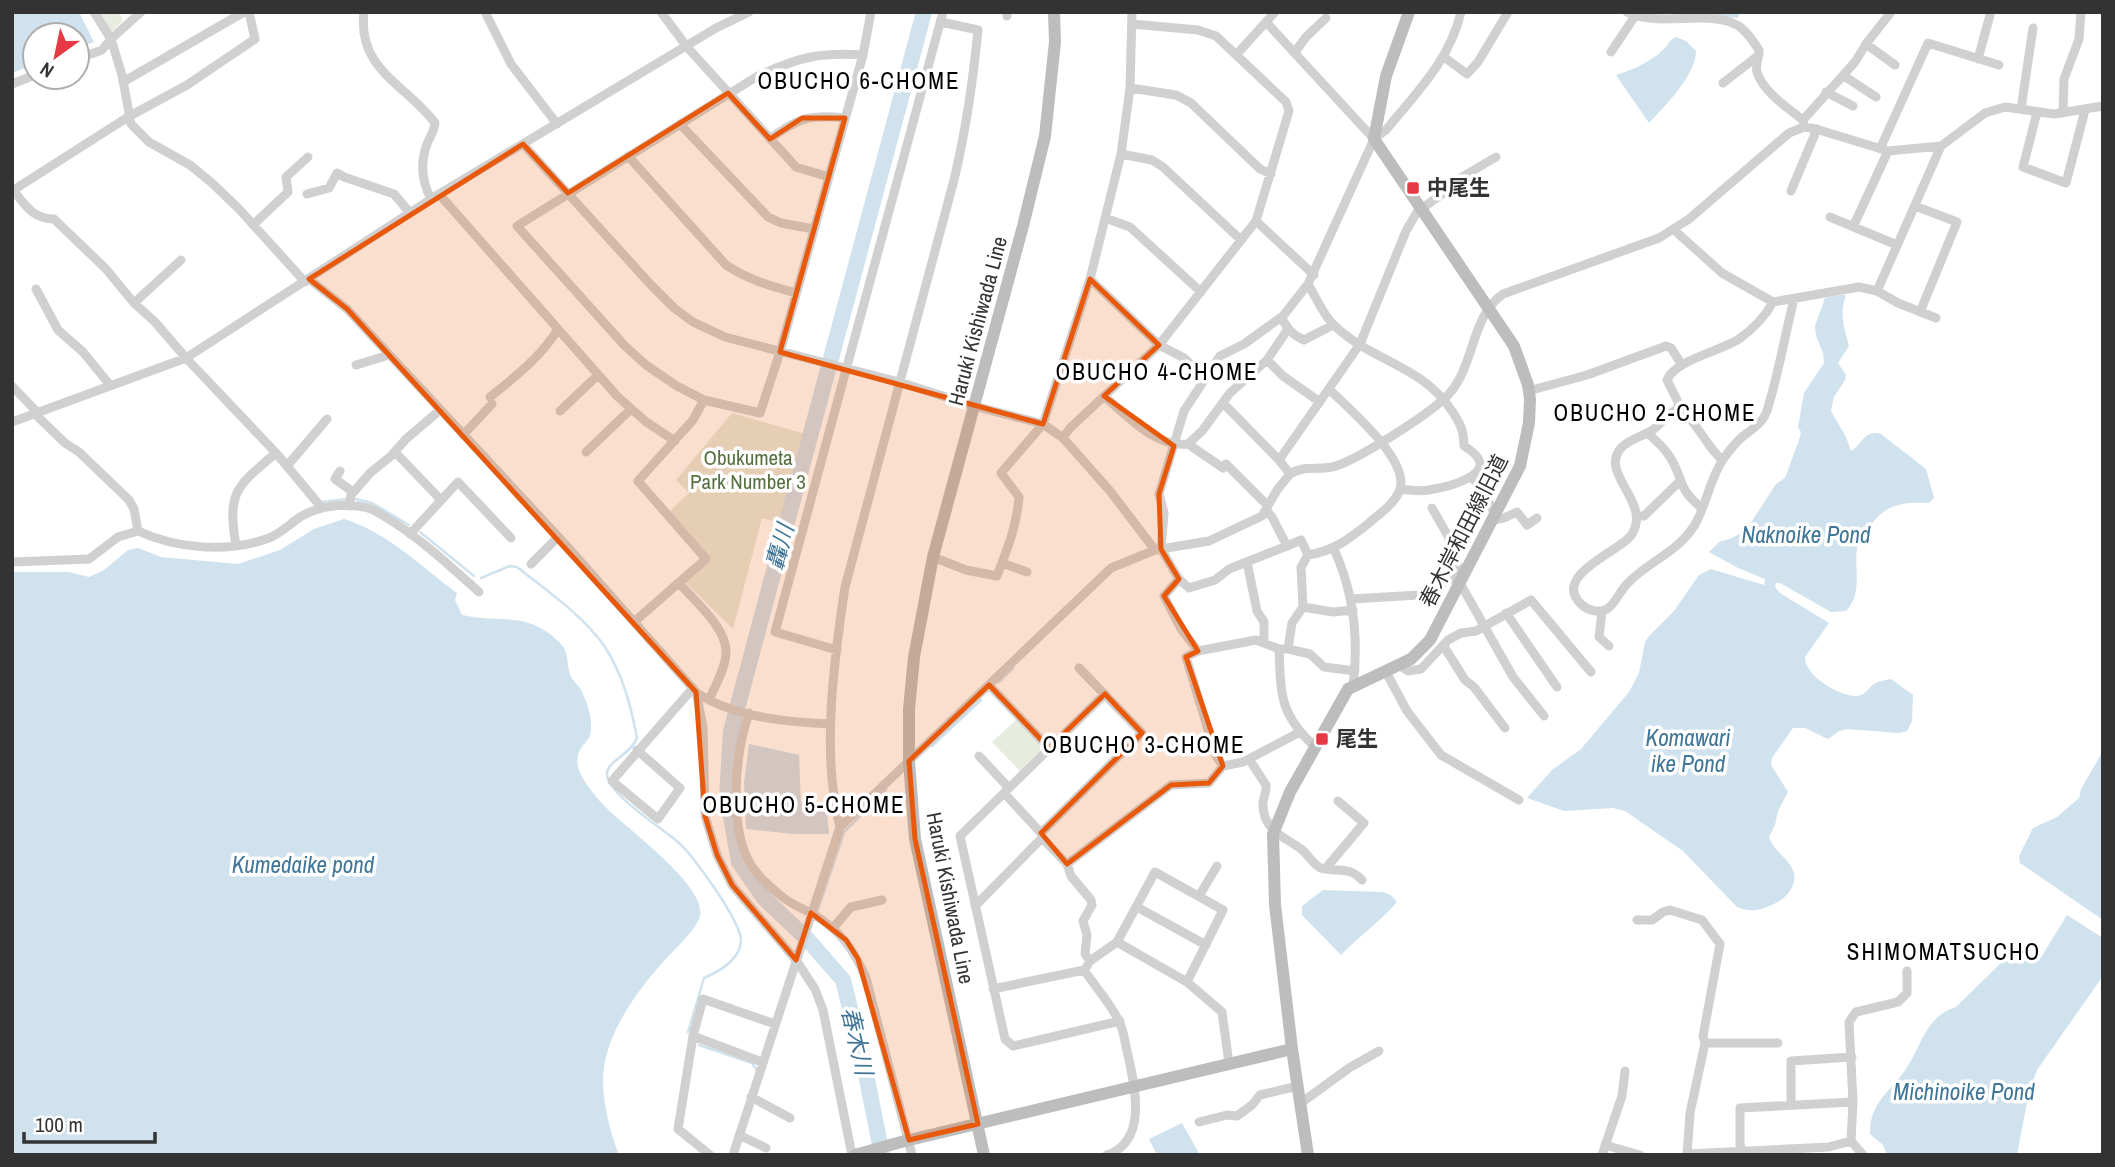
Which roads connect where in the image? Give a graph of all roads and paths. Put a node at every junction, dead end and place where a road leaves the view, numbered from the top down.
1 (94, 12) edge
2 (124, 12) edge
3 (141, 12) edge
4 (247, 12) edge
5 (364, 12) edge
6 (485, 12) edge
7 (661, 12) edge
8 (749, 12) edge
9 (872, 12) edge
10 (1054, 12) edge
11 (1132, 12) edge
12 (1275, 12) edge
13 (1409, 12) edge
14 (1508, 12) edge
15 (1892, 12) edge
16 (2081, 12) edge
17 (1458, 13) edge
18 (1631, 14) edge
19 (1990, 15) dead end
20 (942, 17) edge
21 (1326, 18) dead end
22 (129, 22) junction
23 (1267, 23) junction
24 (1132, 24) junction
25 (2033, 28) dead end
26 (111, 39) junction
27 (1866, 44) junction
28 (687, 47) junction
29 (1295, 52) junction
30 (1611, 52) dead end
31 (1237, 54) junction
32 (91, 55) edge
33 (863, 55) junction
34 (1759, 55) junction
35 (1444, 57) junction
36 (1978, 59) junction
37 (1895, 65) dead end
38 (1999, 65) dead end
39 (1844, 76) junction
40 (123, 82) junction
41 (1723, 83) dead end
42 (1130, 88) junction
43 (1826, 92) junction
44 (729, 93) junction
45 (1876, 97) dead end
46 (1853, 106) dead end
47 (2103, 106) edge
48 (2021, 109) junction
49 (2085, 110) junction
50 (2038, 112) junction
51 (2063, 113) junction
52 (128, 117) junction
53 (845, 118) junction
54 (556, 124) junction
55 (680, 124) junction
56 (1803, 124) junction
57 (1817, 130) junction
58 (770, 139) junction
59 (1374, 139) junction
60 (523, 144) junction
61 (1941, 146) junction
62 (1884, 150) junction
63 (1121, 154) junction
64 (628, 156) junction
65 (308, 157) dead end
66 (1496, 157) dead end
67 (1271, 174) junction
68 (829, 177) junction
69 (13, 190) edge
70 (1791, 191) dead end
71 (568, 193) junction
72 (307, 194) dead end
73 (435, 197) junction
74 (1915, 205) junction
75 (1421, 208) junction
76 (410, 213) junction
77 (1829, 217) dead end
78 (1105, 218) junction
79 (1256, 221) junction
80 (253, 225) junction
81 (1853, 227) junction
82 (814, 229) junction
83 (1673, 229) junction
84 (1241, 240) junction
85 (1897, 245) junction
86 (181, 260) dead end
87 (1314, 275) junction
88 (1090, 279) junction
89 (307, 281) junction
90 (1308, 284) junction
91 (36, 289) dead end
92 (1877, 291) junction
93 (1201, 292) junction
94 (796, 293) junction
95 (1794, 299) junction
96 (1773, 302) junction
97 (134, 303) junction
98 (1488, 306) junction
99 (1920, 312) junction
100 (1281, 317) junction
101 (1936, 317) dead end
102 (1333, 325) junction
103 (558, 330) junction
104 (1288, 330) junction
105 (1360, 344) junction
106 (1159, 345) junction
107 (780, 352) junction
108 (389, 355) junction
109 (186, 358) junction
110 (1267, 360) junction
111 (356, 365) dead end
112 (1682, 365) junction
113 (843, 368) junction
114 (598, 375) junction
115 (1205, 377) junction
116 (899, 382) junction
117 (110, 385) junction
118 (12, 386) edge
119 (1330, 390) junction
120 (1528, 391) junction
121 (1104, 396) junction
122 (1444, 399) junction
123 (704, 400) junction
124 (1320, 402) junction
125 (1223, 403) junction
126 (974, 406) junction
127 (631, 409) junction
128 (1678, 409) junction
129 (440, 410) junction
130 (560, 411) dead end
131 (37, 414) junction
132 (327, 419) dead end
133 (12, 422) edge
134 (1043, 424) junction
135 (1647, 433) junction
136 (463, 435) junction
137 (1063, 438) junction
138 (675, 442) junction
139 (1383, 442) junction
140 (1188, 444) junction
141 (1174, 446) junction
142 (395, 452) junction
143 (586, 452) dead end
144 (276, 453) junction
145 (1279, 460) junction
146 (1722, 460) junction
147 (287, 466) junction
148 (340, 471) dead end
149 (1290, 474) junction
150 (1471, 477) junction
151 (1679, 482) junction
152 (1400, 489) junction
153 (353, 492) junction
154 (441, 500) junction
155 (349, 506) junction
156 (321, 507) junction
157 (1267, 508) junction
158 (1432, 508) dead end
159 (1702, 508) junction
160 (1638, 516) junction
161 (1494, 517) junction
162 (1537, 518) dead end
163 (138, 531) junction
164 (410, 534) junction
165 (558, 537) junction
166 (511, 538) dead end
167 (236, 546) junction
168 (1287, 546) junction
169 (1334, 549) junction
170 (1158, 550) junction
171 (1308, 555) junction
172 (933, 557) junction
173 (12, 562) edge
174 (1247, 562) junction
175 (1002, 563) junction
176 (531, 564) dead end
177 (1027, 572) dead end
178 (1462, 578) junction
179 (1179, 579) junction
180 (679, 583) junction
181 (479, 592) dead end
182 (1351, 599) junction
183 (1303, 607) junction
184 (1353, 610) junction
185 (1602, 611) junction
186 (1506, 613) junction
187 (635, 621) junction
188 (1483, 625) junction
189 (1264, 643) junction
190 (1443, 645) junction
191 (1609, 646) dead end
192 (1284, 649) junction
193 (837, 650) junction
194 (1198, 651) junction
195 (1399, 665) junction
196 (1079, 668) dead end
197 (1355, 671) junction
198 (1386, 672) junction
199 (1591, 672) dead end
200 (989, 685) junction
201 (1353, 686) junction
202 (1558, 687) dead end
203 (694, 690) junction
204 (1105, 694) junction
205 (709, 700) junction
206 (749, 713) junction
207 (1545, 716) dead end
208 (830, 724) junction
209 (1505, 728) dead end
210 (1300, 732) junction
211 (1314, 746) junction
212 (1049, 748) junction
213 (637, 750) junction
214 (979, 756) dead end
215 (1248, 759) junction
216 (909, 761) junction
217 (1223, 766) junction
218 (1007, 790) junction
219 (1519, 800) dead end
220 (1338, 802) dead end
221 (840, 827) junction
222 (1273, 832) junction
223 (1041, 835) junction
224 (1067, 864) junction
225 (1217, 866) dead end
226 (1326, 868) junction
227 (1362, 880) dead end
228 (1199, 896) junction
229 (882, 900) dead end
230 (975, 906) junction
231 (1137, 907) junction
232 (811, 914) junction
233 (1637, 920) dead end
234 (833, 928) junction
235 (1117, 942) junction
236 (1206, 945) junction
237 (796, 960) junction
238 (1087, 966) junction
239 (1907, 971) dead end
240 (1187, 982) junction
241 (993, 989) junction
242 (1120, 1021) junction
243 (775, 1024) junction
244 (693, 1036) junction
245 (1705, 1043) junction
246 (1777, 1043) dead end
247 (1292, 1049) junction
248 (1379, 1051) dead end
249 (1852, 1057) junction
250 (762, 1062) junction
251 (1229, 1064) junction
252 (1625, 1071) dead end
253 (1298, 1086) junction
254 (1135, 1087) junction
255 (751, 1097) junction
256 (1853, 1102) junction
257 (1301, 1103) junction
258 (1791, 1104) junction
259 (790, 1118) dead end
260 (1199, 1122) dead end
261 (978, 1124) junction
262 (738, 1135) junction
263 (909, 1140) junction
264 (1851, 1141) junction
265 (1605, 1144) junction
266 (766, 1148) dead end
267 (1829, 1151) edge
268 (1794, 1152) edge
269 (1745, 1154) edge
270 (710, 1155) edge
271 (733, 1155) edge
272 (854, 1155) edge
273 (912, 1155) edge
274 (984, 1155) edge
275 (1107, 1155) edge
276 (1308, 1155) edge
277 (1602, 1155) edge
278 (1640, 1155) edge
279 (1687, 1155) edge
280 (1863, 1155) edge

1 - 26 street
2 - 22 street
3 - 22 street
4 - 40 street
4 - 52 street
5 - 73 street
6 - 54 street
7 - 28 street
8 - 28 street
9 - 33 street
10 - 126 main road, Haruki Kishiwada Line
11 - 24 street
12 - 23 street
13 - 59 main road
14 - 35 street
15 - 27 street
16 - 51 street
17 - 35 street
18 - 30 street
18 - 34 street
19 - 36 street
20 - 113 street
20 - 116 street
21 - 29 street
22 - 26 street
23 - 29 street
23 - 31 street
24 - 31 street
24 - 42 street
25 - 48 street
26 - 32 street
26 - 40 street
27 - 37 street
27 - 39 street
28 - 44 street
28 - 54 street
29 - 59 street
31 - 67 street
33 - 44 street
33 - 53 street
34 - 41 street
34 - 56 street
35 - 59 street
36 - 38 street
36 - 62 street
39 - 43 street
39 - 45 street
40 - 52 street
42 - 63 street
42 - 67 street
43 - 46 street
43 - 56 street
44 - 55 street
44 - 58 street
47 - 49 street
48 - 50 street
48 - 61 street
49 - 50 street
49 - 51 street
50 - 51 street
52 - 69 street
52 - 80 street
53 - 58 street
53 - 68 street
54 - 60 street
55 - 64 street
55 - 82 street
56 - 57 street
56 - 83 street
57 - 62 street
57 - 70 street
58 - 68 street
59 - 75 main road, 春木岸和田線旧道
59 - 87 street
60 - 71 street
60 - 73 street
61 - 62 street
61 - 74 street
62 - 81 street
63 - 78 street
63 - 84 street
64 - 71 street
64 - 94 street
65 - 80 street
66 - 75 street
67 - 79 street
68 - 82 street
69 - 97 street
71 - 107 street
71 - 123 street
72 - 76 street
73 - 76 street
73 - 103 street
74 - 85 street
74 - 99 street
75 - 98 main road, 春木岸和田線旧道
75 - 105 street
76 - 89 street
77 - 81 street
78 - 88 street
78 - 93 street
79 - 84 street
79 - 87 street
80 - 89 street
81 - 85 street
82 - 94 street
83 - 96 street
83 - 98 street
84 - 93 street
85 - 92 street
86 - 97 street
87 - 90 street
88 - 106 street
88 - 134 street
89 - 108 street
89 - 109 street
90 - 100 street
90 - 102 street
91 - 117 street
92 - 95 street
92 - 99 street
93 - 106 street
94 - 107 street
95 - 96 street
95 - 146 street
96 - 112 street
97 - 109 street
98 - 120 main road, 春木岸和田線旧道
98 - 122 street
99 - 101 street
100 - 104 street
100 - 115 street
102 - 104 street
102 - 105 street
103 - 114 street
103 - 136 street
104 - 110 street
105 - 119 street
105 - 122 street
106 - 115 street
106 - 121 street
107 - 113 street
107 - 123 street
108 - 111 street
108 - 129 street
109 - 117 street
109 - 144 street
110 - 124 street
110 - 125 street
112 - 120 street
112 - 128 street
113 - 116 street
113 - 193 street
114 - 127 street
114 - 130 street
115 - 141 street
116 - 126 street
116 - 193 street
117 - 131 street
118 - 131 street
119 - 124 street
119 - 139 street
120 - 161 main road, 春木岸和田線旧道
121 - 137 street
121 - 141 street
122 - 139 street
122 - 150 street
123 - 138 street
124 - 145 street
125 - 140 street
125 - 145 street
126 - 134 street
126 - 172 main road, Haruki Kishiwada Line
127 - 138 street
127 - 143 street
128 - 135 street
128 - 146 street
129 - 136 street
129 - 142 street
131 - 133 street
131 - 163 street
132 - 147 street
134 - 137 street
134 - 175 street
135 - 151 street
135 - 160 street
136 - 165 street
137 - 170 street
138 - 180 street
139 - 149 street
139 - 152 street
140 - 141 street
140 - 157 street
141 - 170 street
142 - 153 street
142 - 154 street
144 - 147 street
144 - 167 street
145 - 149 street
146 - 159 street
147 - 156 street
148 - 153 street
149 - 157 street
150 - 152 street
150 - 161 street
151 - 159 street
151 - 160 street
152 - 169 street
153 - 155 street
154 - 164 street
154 - 166 street
155 - 156 street
155 - 164 street
156 - 167 street
157 - 168 street
157 - 170 street
158 - 178 street
159 - 185 street
160 - 185 street
161 - 162 street
161 - 178 main road, 春木岸和田線旧道
163 - 167 street
163 - 173 street
164 - 181 street
165 - 176 street
165 - 187 street
168 - 171 street
168 - 174 street
169 - 171 street
169 - 182 street
170 - 179 street
170 - 200 street
171 - 183 street
172 - 175 street
172 - 216 main road, Haruki Kishiwada Line
174 - 179 street
174 - 189 street
175 - 177 street
178 - 182 street
178 - 188 street
178 - 195 main road, 春木岸和田線旧道
179 - 194 street
180 - 187 street
180 - 205 street
182 - 184 street
183 - 184 street
183 - 192 street
184 - 197 street
185 - 191 street
186 - 188 street
186 - 199 street
186 - 202 street
187 - 203 street
188 - 190 street
188 - 207 street
189 - 192 street
189 - 194 street
190 - 195 street
190 - 209 street
192 - 197 street
192 - 210 street
193 - 208 street
194 - 217 street
195 - 198 main road, 春木岸和田線旧道
196 - 204 street
197 - 201 street
198 - 201 main road, 春木岸和田線旧道
198 - 219 street
200 - 212 street
200 - 216 street
201 - 211 main road
203 - 205 street
203 - 213 street
203 - 237 street
204 - 212 street
204 - 223 street
205 - 206 street
206 - 208 street
206 - 232 street
208 - 221 street
210 - 211 street
210 - 215 street
211 - 222 main road
212 - 218 street
213 - 213 street
214 - 218 street
215 - 217 street
215 - 222 street
216 - 221 street
216 - 261 main road, Haruki Kishiwada Line
217 - 224 street
218 - 223 street
218 - 230 street
220 - 226 street
221 - 232 street
222 - 226 street
222 - 247 main road
223 - 224 street
223 - 230 street
224 - 238 street
225 - 228 street
226 - 227 street
228 - 231 street
228 - 236 street
229 - 234 street
230 - 241 street
231 - 235 street
231 - 236 street
232 - 234 street
232 - 237 street
233 - 245 street
234 - 263 street
235 - 238 street
235 - 240 street
236 - 240 street
237 - 243 street
237 - 272 street
238 - 241 street
238 - 242 street
239 - 249 street
240 - 251 street
241 - 242 street
242 - 254 street
243 - 244 street
243 - 250 street
244 - 250 street
244 - 270 street
245 - 246 street
245 - 279 street
247 - 251 main road
247 - 253 main road
248 - 257 street
249 - 256 street
249 - 258 street
250 - 255 street
251 - 254 main road
252 - 265 street
253 - 257 main road
253 - 260 street
254 - 261 main road
254 - 275 street
255 - 259 street
255 - 262 street
256 - 258 street
256 - 264 street
257 - 276 main road
258 - 269 street
261 - 263 main road
261 - 274 main road, Haruki Kishiwada Line
262 - 266 street
262 - 271 street
263 - 272 main road
263 - 273 street
264 - 267 street
264 - 280 street
265 - 277 street
265 - 278 street
267 - 268 street
268 - 269 street
269 - 279 street

